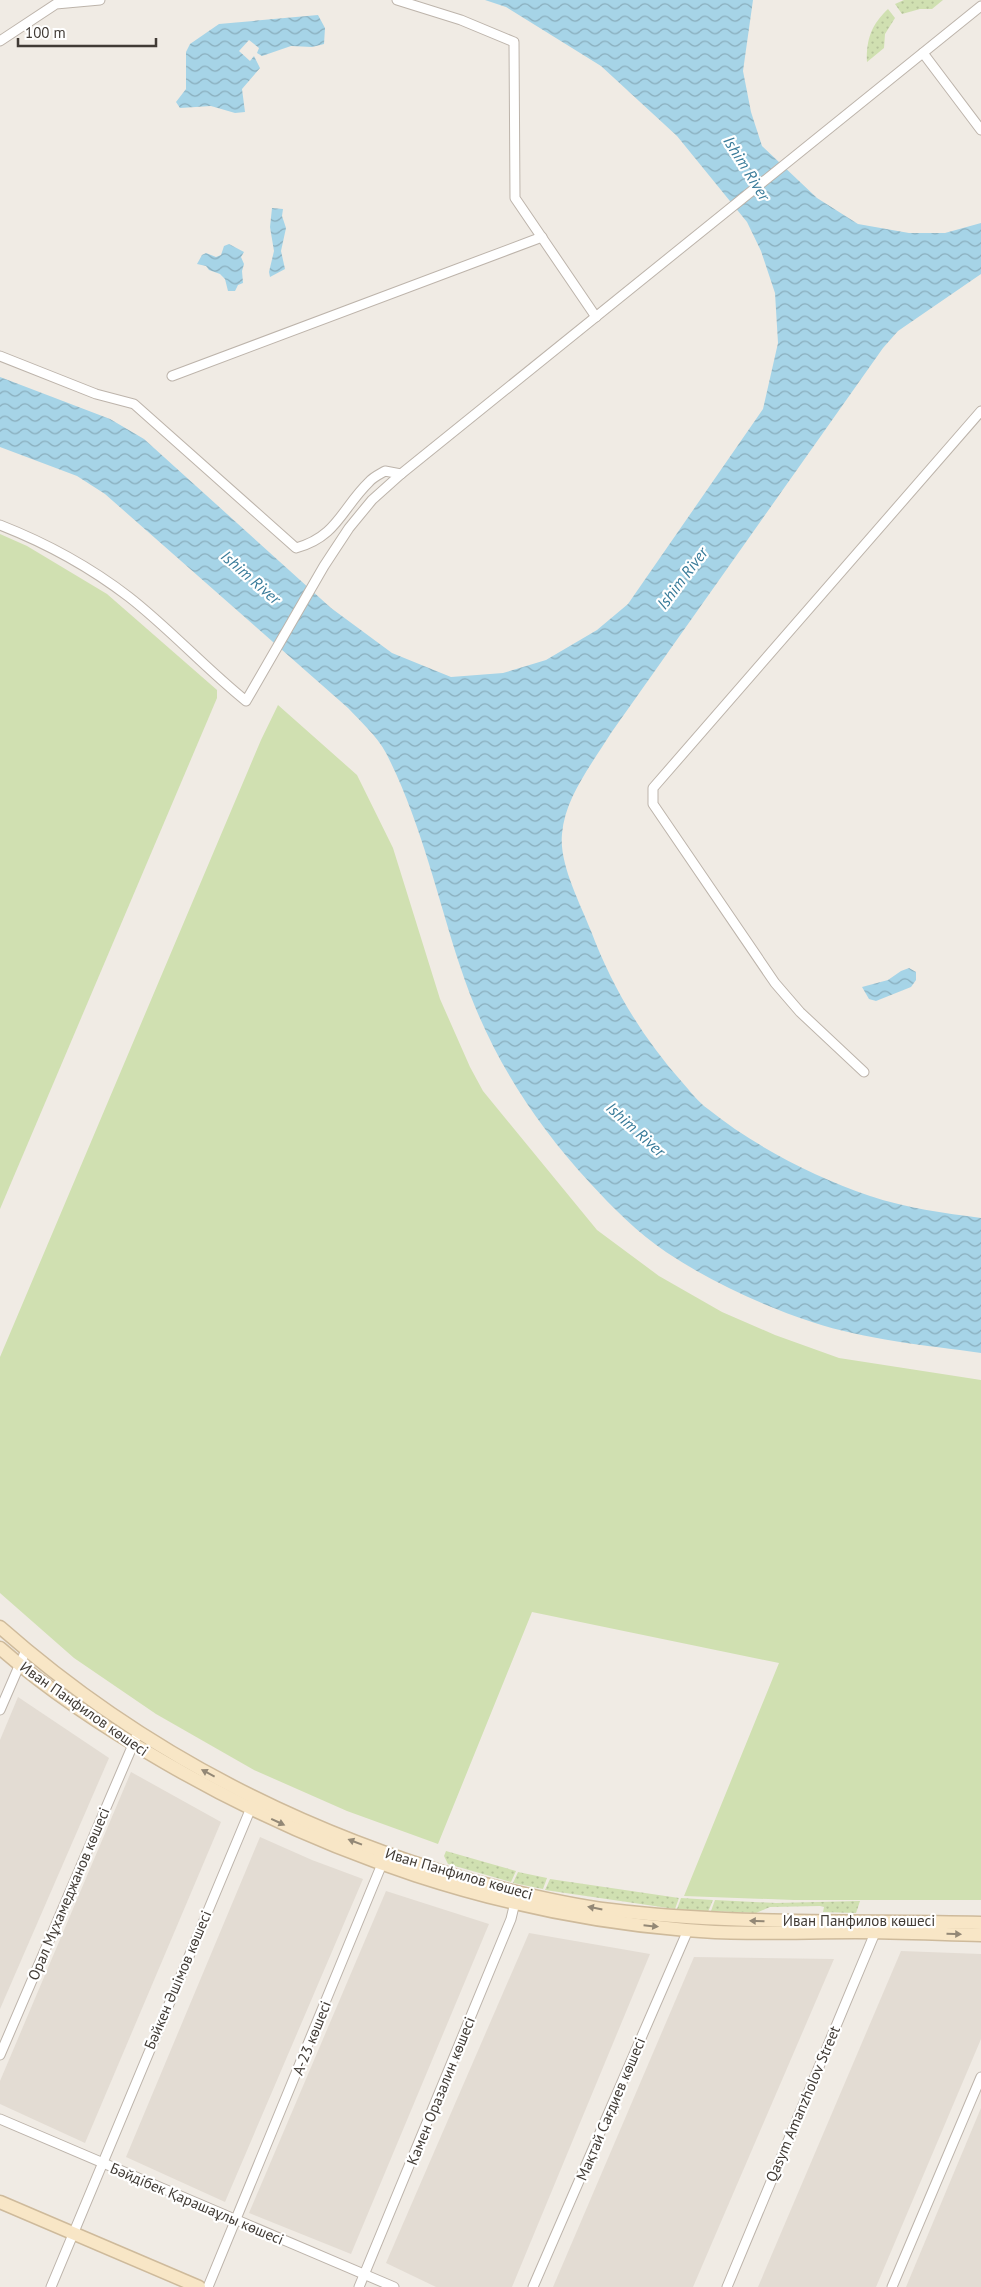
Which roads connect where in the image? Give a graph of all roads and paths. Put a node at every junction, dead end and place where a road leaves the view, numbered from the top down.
1 (100, 0) edge
2 (397, 0) edge
3 (981, 6) edge
4 (0, 41) edge
5 (923, 53) junction
6 (981, 130) edge
7 (542, 237) junction
8 (596, 318) junction
9 (0, 356) edge
10 (172, 376) dead end
11 (981, 411) edge
12 (401, 474) junction
13 (0, 525) edge
14 (864, 1072) dead end
15 (0, 1627) edge
16 (0, 1648) edge
17 (26, 1650) junction
18 (20, 1665) junction
19 (0, 1710) edge
20 (135, 1739) junction
21 (253, 1804) junction
22 (384, 1859) junction
23 (516, 1898) junction
24 (981, 1923) edge
25 (878, 1926) junction
26 (688, 1930) junction
27 (981, 1935) edge
28 (0, 2055) edge
29 (981, 2077) edge
30 (0, 2119) edge
31 (101, 2162) junction
32 (0, 2202) edge
33 (236, 2221) junction
34 (72, 2232) junction
35 (365, 2275) junction
36 (51, 2287) edge
37 (199, 2287) edge
38 (208, 2287) edge
39 (360, 2287) edge
40 (394, 2287) edge
41 (533, 2287) edge
42 (727, 2287) edge
43 (892, 2287) edge

1 - 4 street
2 - 7 street
3 - 5 street
5 - 6 street
5 - 8 street
7 - 8 street
7 - 10 street
8 - 12 street
9 - 12 street
11 - 14 street
12 - 13 street
15 - 17 street, Иван Панфилов көшесі
16 - 18 street, Иван Панфилов көшесі
17 - 18 street
17 - 20 street, Иван Панфилов көшесі
18 - 19 street
18 - 20 street, Иван Панфилов көшесі
20 - 21 street, Иван Панфилов көшесі
20 - 28 street, Орал Мұхамеджанов көшесі
21 - 22 street, Иван Панфилов көшесі
21 - 31 street, Бәйкен Әшімов көшесі
22 - 23 street, Иван Панфилов көшесі
22 - 33 street, А-23 көшесі
25 -> 23 street, Иван Панфилов көшесі
23 -> 26 street, Иван Панфилов көшесі
23 - 35 street, Камен Оразалин көшесі
24 - 25 street, Иван Панфилов көшесі
25 - 26 street, Иван Панфилов көшесі
25 -> 27 street, Иван Панфилов көшесі
25 - 42 street, Qasym Amanzholov Street
26 - 41 street, Мақтай Сағдиев көшесі
29 - 43 street
30 - 31 street, Бәйдібек Қарашаұлы көшесі
31 - 33 street, Бәйдібек Қарашаұлы көшесі
31 - 34 street, Бәйкен Әшімов көшесі
32 - 34 street
33 - 35 street, Бәйдібек Қарашаұлы көшесі
33 - 38 street, А-23 көшесі
34 - 36 street, Бәйкен Әшімов көшесі
34 - 37 street
35 - 39 street, Камен Оразалин көшесі
35 - 40 street, Бәйдібек Қарашаұлы көшесі

